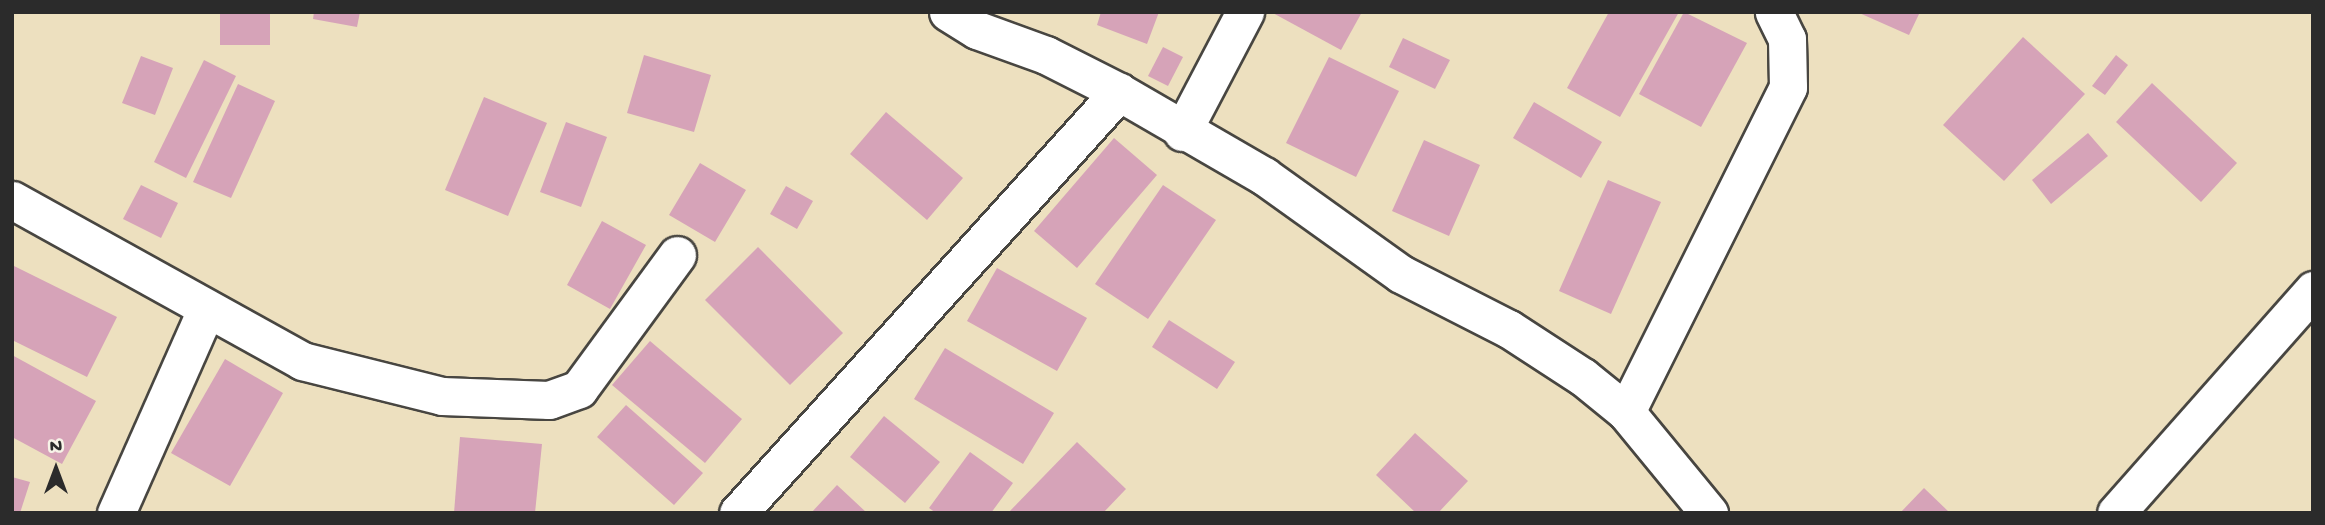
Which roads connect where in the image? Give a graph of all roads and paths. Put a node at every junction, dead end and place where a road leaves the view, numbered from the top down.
1 (948, 12) edge
2 (1245, 12) edge
3 (1774, 12) edge
4 (1119, 92) junction
5 (1182, 132) junction
6 (12, 200) edge
7 (677, 255) dead end
8 (2313, 290) edge
9 (206, 310) junction
10 (1626, 412) junction
11 (117, 513) edge
12 (738, 513) edge
13 (1709, 513) edge
14 (2116, 513) edge

1 - 4 street
2 - 5 street
3 - 10 street
4 - 5 street
4 - 12 street
5 - 10 street
6 - 9 street
7 - 9 street
8 - 14 street
9 - 11 street
10 - 13 street

